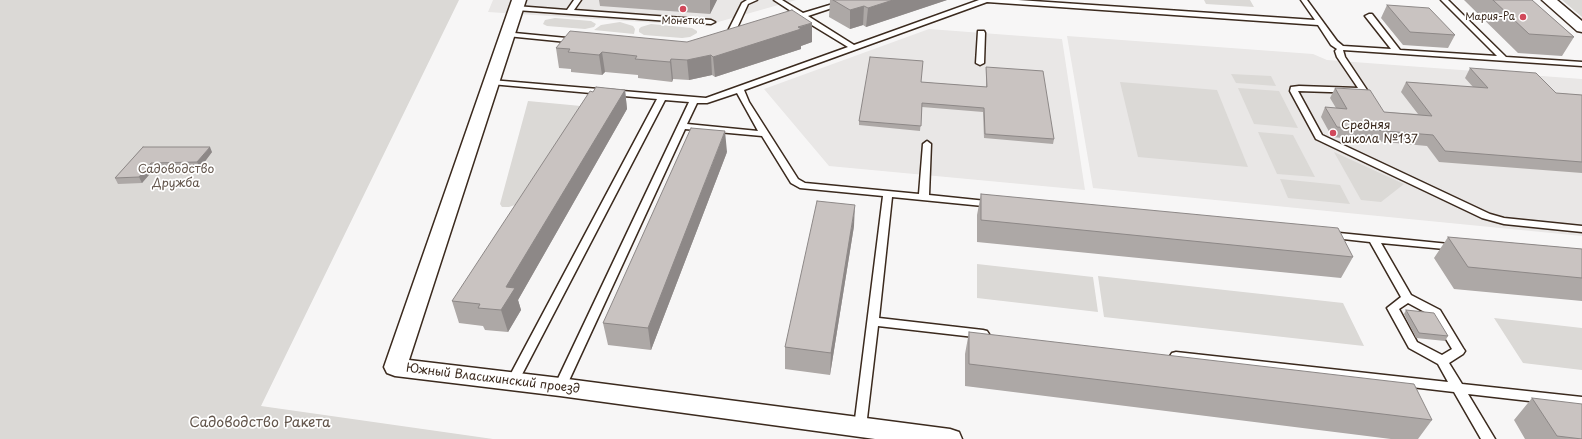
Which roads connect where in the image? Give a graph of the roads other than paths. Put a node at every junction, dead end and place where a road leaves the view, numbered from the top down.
1 (543, 0) edge
2 (578, 0) edge
3 (754, 0) edge
4 (777, 0) edge
5 (853, 0) edge
6 (987, 0) edge
7 (1304, 0) edge
8 (1444, 0) edge
9 (1548, 0) edge
10 (523, 6) edge
11 (569, 12) junction
12 (803, 16) junction
13 (1369, 16) dead end
14 (710, 22) dead end
15 (780, 23) edge
16 (1320, 23) junction
17 (1582, 28) edge
18 (980, 33) dead end
19 (507, 34) junction
20 (728, 39) edge
21 (586, 41) edge
22 (854, 48) junction
23 (1341, 48) junction
24 (1397, 51) junction
25 (1503, 58) junction
26 (980, 63) dead end
27 (1582, 64) edge
28 (491, 82) junction
29 (739, 89) junction
30 (662, 98) junction
31 (694, 100) junction
32 (682, 126) junction
33 (765, 134) junction
34 (927, 144) dead end
35 (888, 194) junction
36 (924, 198) junction
37 (1003, 205) edge
38 (1582, 229) edge
39 (1318, 234) edge
40 (1373, 240) junction
41 (1466, 248) edge
42 (1407, 298) junction
43 (872, 321) junction
44 (998, 336) edge
45 (1164, 355) edge
46 (1442, 361) junction
47 (513, 381) junction
48 (560, 387) junction
49 (1457, 388) junction
50 (1582, 402) edge
51 (860, 427) junction
52 (950, 439) edge
53 (1488, 439) edge

1 - 10 lane
2 - 11 lane
3 - 20 lane
4 - 12 lane
5 - 12 lane
6 - 16 lane
6 - 22 lane
7 - 16 lane
8 - 25 lane
9 - 17 street
10 - 11 lane
10 - 19 street, Южный Власихинский проезд
11 - 14 lane
12 - 15 lane
12 - 22 lane
13 - 24 lane
16 - 23 lane
18 - 26 lane
19 - 21 lane
19 - 28 street, Южный Власихинский проезд
22 - 29 lane
23 - 24 lane
23 - 38 lane
24 - 25 lane
25 - 27 lane
28 - 30 lane
28 - 47 street, Южный Власихинский проезд
29 - 31 lane
29 - 33 lane
30 - 31 lane
30 - 47 lane
31 - 32 lane
32 - 33 lane
32 - 48 lane
33 - 35 lane
34 - 36 lane
35 - 36 lane
35 - 43 lane
36 - 37 lane
39 - 40 lane
40 - 41 lane
40 - 42 lane
42 - 46 lane
42 - 46 lane
43 - 44 lane
43 - 51 lane
45 - 49 lane
46 - 49 lane
47 - 48 street, Южный Власихинский проезд
48 - 51 street, Южный Власихинский проезд
49 - 50 lane
49 - 53 lane
51 - 52 street, Южный Власихинский проезд

